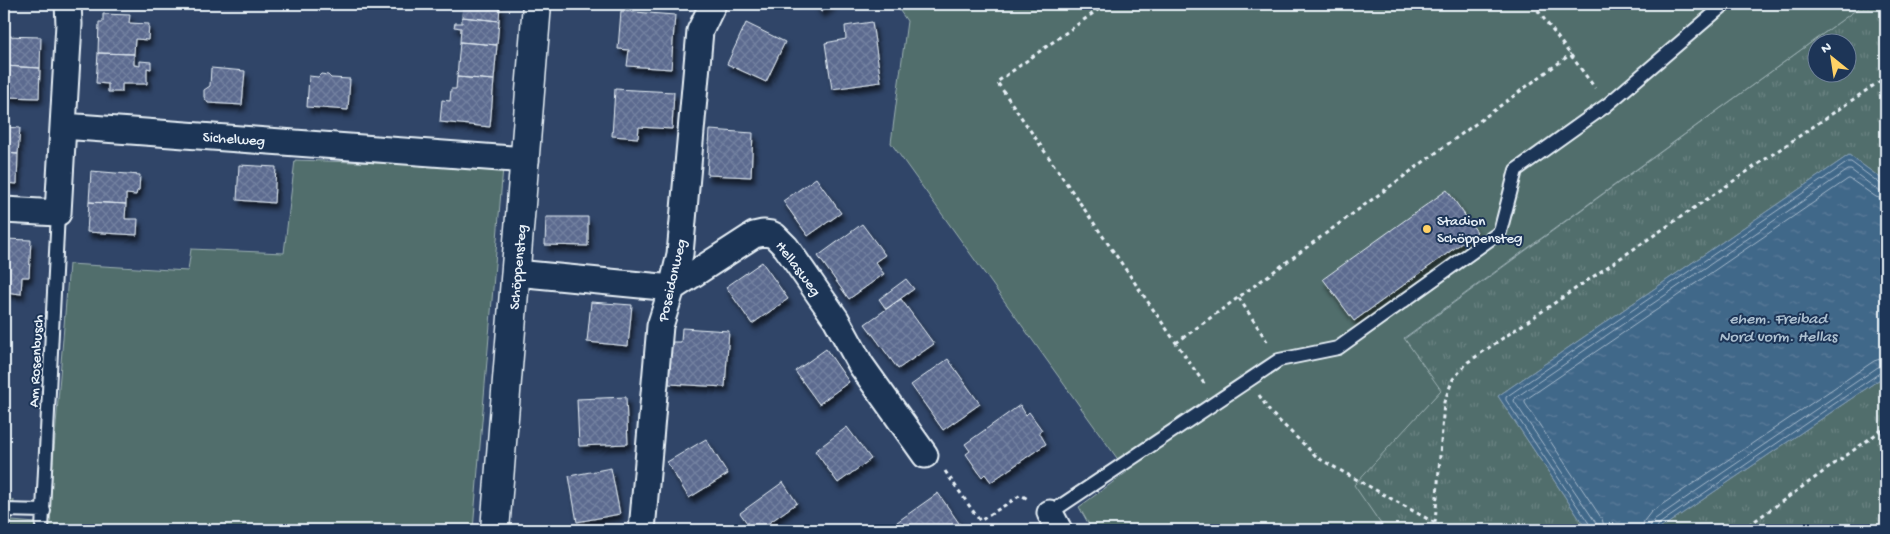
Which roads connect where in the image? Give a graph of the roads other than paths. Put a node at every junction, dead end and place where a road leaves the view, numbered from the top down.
1 (68, 4) edge
2 (537, 4) edge
3 (713, 4) edge
4 (1725, 4) edge
5 (63, 126) junction
6 (526, 160) junction
7 (4, 210) edge
8 (58, 212) junction
9 (516, 273) junction
10 (672, 288) junction
11 (925, 455) road end
12 (4, 510) edge
13 (44, 511) junction
14 (1054, 522) edge
15 (42, 530) edge
16 (495, 530) edge
17 (642, 530) edge

1 - 5 street
2 - 6 street, Schöppensteg
3 - 10 street, Poseidonweg
4 - 14 lane
5 - 6 street, Sichelweg
5 - 8 street
6 - 9 street, Schöppensteg
7 - 8 street
8 - 13 lane, Am Rosenbusch
9 - 10 street
9 - 16 street, Schöppensteg
10 - 11 street, Hellasweg
10 - 17 street, Poseidonweg
12 - 13 lane
13 - 15 lane, Am Rosenbusch

